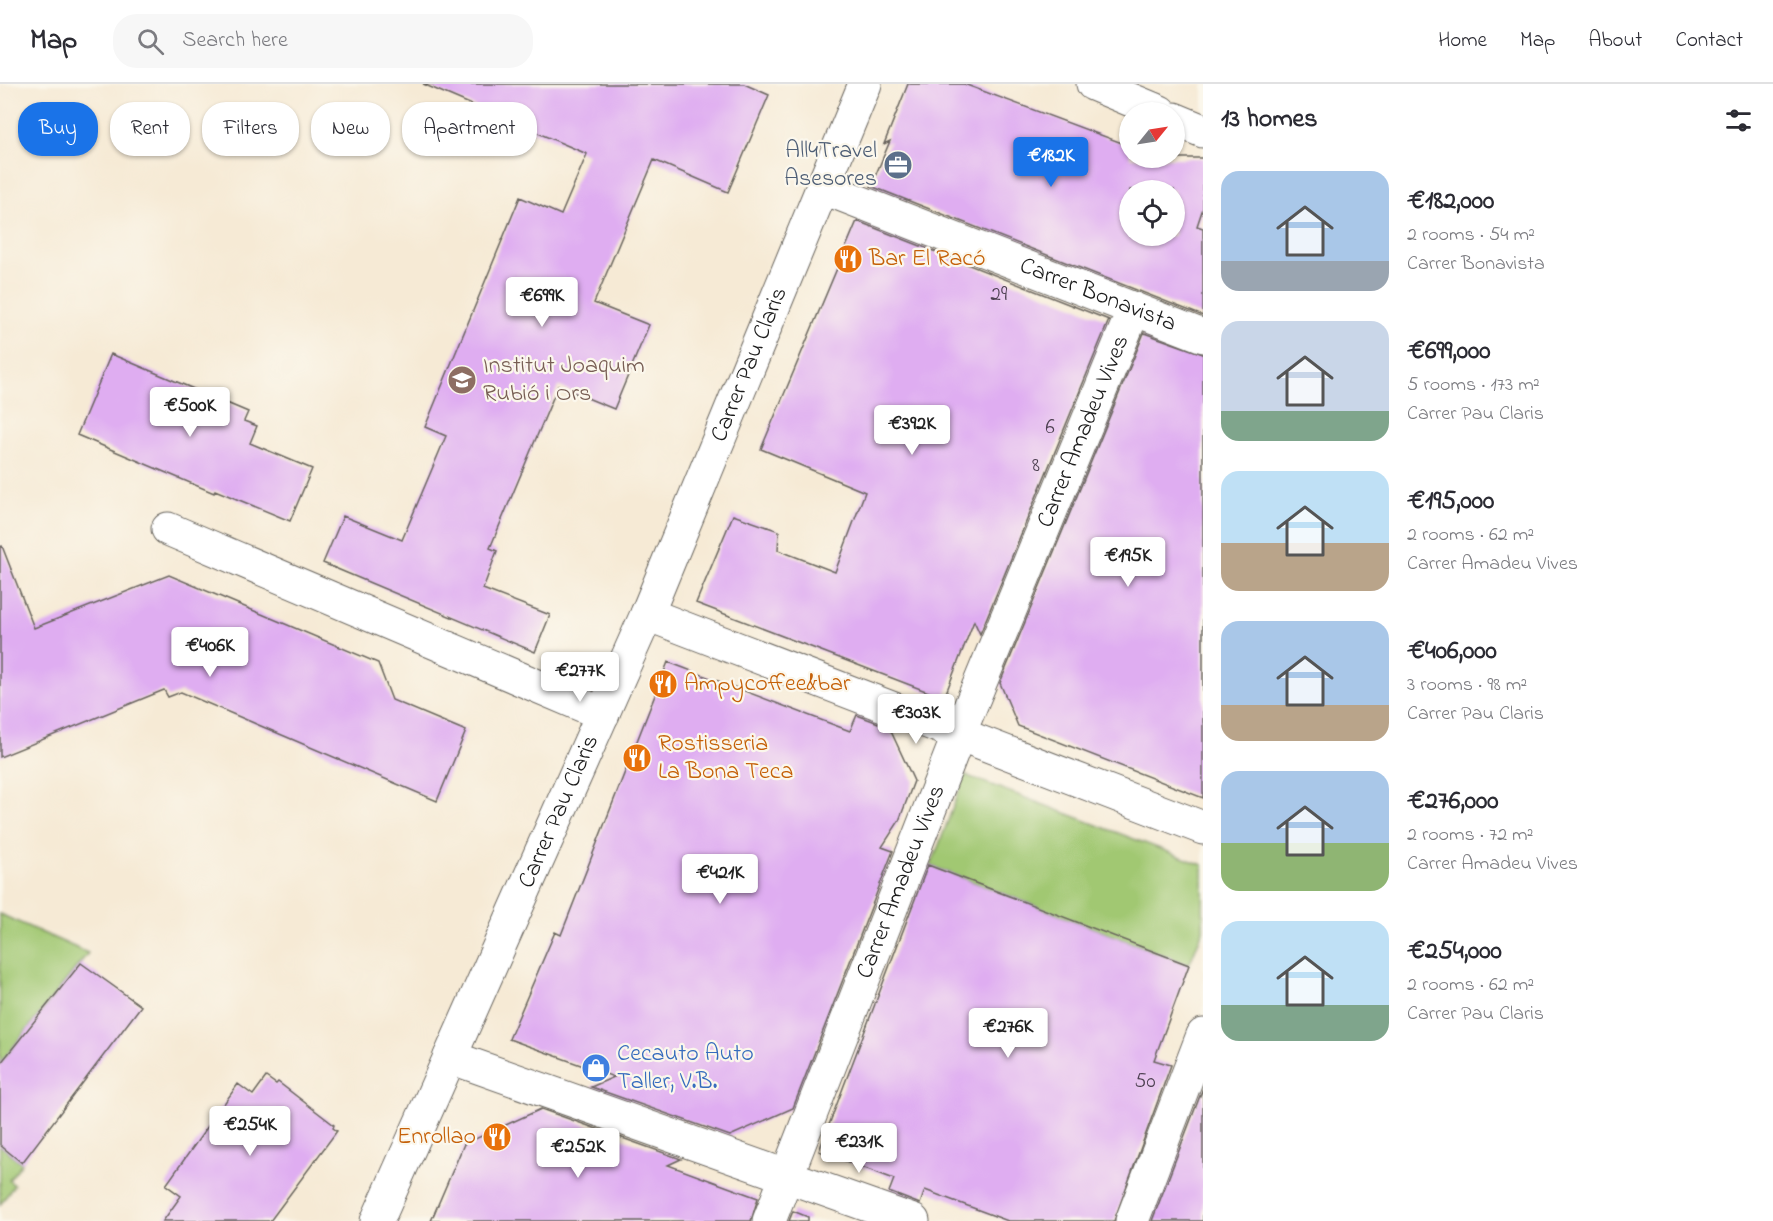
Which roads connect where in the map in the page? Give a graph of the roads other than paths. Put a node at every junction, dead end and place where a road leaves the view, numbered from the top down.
1 (865, 84) edge
2 (1094, 84) edge
3 (1136, 102) edge
4 (821, 194) junction
5 (1134, 309) junction
6 (1203, 336) edge
7 (168, 530) dead end
8 (647, 614) junction
9 (603, 714) junction
10 (959, 734) junction
11 (1203, 828) edge
12 (1203, 1035) edge
13 (450, 1057) junction
14 (788, 1174) junction
15 (376, 1221) edge
16 (769, 1221) edge
17 (914, 1221) edge
18 (1132, 1221) edge

1 - 4 street, Carrer Pau Claris
2 - 3 street
4 - 5 street, Carrer Bonavista
4 - 8 street, Carrer Pau Claris
5 - 6 street, Carrer Bonavista
5 - 10 street, Carrer Amadeu Vives
7 - 9 street
8 - 9 street, Carrer Pau Claris
8 - 10 street
9 - 13 street, Carrer Pau Claris
10 - 11 street
10 - 14 street, Carrer Amadeu Vives
12 - 18 street
13 - 14 street
13 - 15 street, Carrer Pau Claris
14 - 16 street, Carrer Amadeu Vives
14 - 17 street

